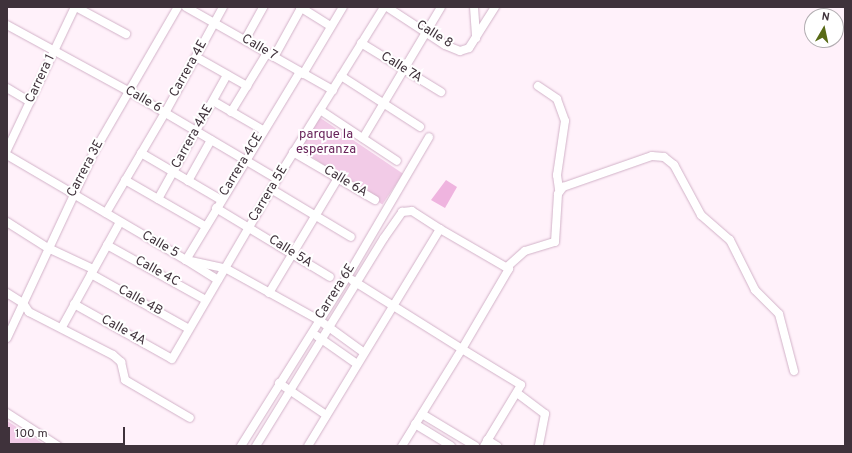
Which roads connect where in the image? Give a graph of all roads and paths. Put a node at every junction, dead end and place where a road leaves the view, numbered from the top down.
1 (76, 7) edge
2 (178, 7) edge
3 (186, 7) edge
4 (223, 7) edge
5 (263, 7) edge
6 (300, 7) edge
7 (343, 7) edge
8 (384, 7) edge
9 (387, 7) edge
10 (441, 7) edge
11 (474, 7) edge
12 (495, 7) edge
13 (214, 23) junction
14 (7, 25) edge
15 (331, 26) junction
16 (427, 31) junction
17 (126, 34) dead end
18 (476, 38) junction
19 (244, 40) junction
20 (361, 43) junction
21 (54, 50) junction
22 (270, 55) junction
23 (196, 56) junction
24 (404, 70) junction
25 (302, 73) junction
26 (227, 75) junction
27 (341, 76) junction
28 (247, 86) junction
29 (538, 86) dead end
30 (7, 88) edge
31 (332, 90) junction
32 (130, 92) junction
33 (441, 92) dead end
34 (30, 102) junction
35 (213, 102) junction
36 (383, 105) junction
37 (320, 110) junction
38 (231, 112) junction
39 (165, 113) junction
40 (420, 127) dead end
41 (263, 130) junction
42 (196, 131) junction
43 (428, 137) dead end
44 (363, 138) junction
45 (211, 140) junction
46 (7, 150) edge
47 (293, 152) junction
48 (141, 153) junction
49 (7, 155) edge
50 (245, 160) junction
51 (396, 161) dead end
52 (173, 172) junction
53 (338, 178) junction
54 (277, 179) junction
55 (125, 180) junction
56 (188, 181) junction
57 (271, 189) junction
58 (559, 190) junction
59 (73, 192) junction
60 (158, 199) junction
61 (221, 200) junction
62 (375, 200) dead end
63 (216, 208) junction
64 (106, 213) junction
65 (316, 215) junction
66 (7, 222) edge
67 (120, 222) junction
68 (205, 226) junction
69 (249, 227) junction
70 (440, 229) junction
71 (374, 232) junction
72 (351, 237) dead end
73 (384, 238) junction
74 (107, 245) junction
75 (48, 248) junction
76 (294, 254) junction
77 (360, 254) junction
78 (186, 260) junction
79 (369, 260) junction
80 (507, 267) junction
81 (225, 268) junction
82 (92, 271) junction
83 (330, 277) dead end
84 (347, 277) junction
85 (218, 280) junction
86 (356, 282) junction
87 (7, 293) edge
88 (269, 293) junction
89 (206, 300) junction
90 (23, 303) junction
91 (74, 304) junction
92 (394, 305) junction
93 (319, 320) junction
94 (328, 326) junction
95 (62, 327) junction
96 (189, 329) junction
97 (310, 333) junction
98 (7, 338) edge
99 (320, 338) junction
100 (462, 349) junction
101 (363, 352) junction
102 (172, 359) joint
103 (357, 364) junction
104 (794, 372) dead end
105 (279, 383) junction
106 (289, 390) junction
107 (516, 393) junction
108 (7, 413) edge
109 (422, 414) junction
110 (326, 415) junction
111 (190, 418) dead end
112 (415, 424) junction
113 (250, 432) junction
114 (260, 438) junction
115 (486, 443) edge
116 (58, 446) edge
117 (241, 446) edge
118 (256, 446) edge
119 (308, 446) edge
120 (402, 446) edge
121 (451, 446) edge
122 (475, 446) edge
123 (497, 446) edge
124 (540, 446) edge

1 - 17 street
1 - 21 street, Carrera 1
2 - 32 street, Carrera 3E
3 - 13 street, Calle 7
4 - 13 street, Carrera 4E
5 - 19 street
6 - 15 street
6 - 22 street
7 - 15 street, Carrera 4CE
8 - 20 street, Carrera 5E
9 - 16 street, Calle 8
10 - 16 street
11 - 18 street
12 - 18 street
13 - 19 street, Calle 7
13 - 23 street, Carrera 4E
14 - 21 street, Calle 6
15 - 25 street, Carrera 4CE
16 - 18 street, Calle 8
16 - 24 street
19 - 22 street, Calle 7
20 - 24 street, Calle 7A
20 - 27 street, Carrera 5E
21 - 32 street, Calle 6
21 - 34 street, Carrera 1
22 - 25 street, Calle 7
22 - 28 street
23 - 26 street
23 - 39 street, Carrera 4E
24 - 33 street, Calle 7A
24 - 36 street
25 - 31 street, Calle 7
25 - 41 street, Carrera 4CE
26 - 28 street
26 - 35 street, Carrera 4AE
27 - 31 street, Carrera 5E
27 - 36 street
28 - 38 street
29 - 58 street
30 - 34 street
31 - 37 street, Carrera 5E
32 - 39 street, Calle 6
32 - 59 street, Carrera 3E
34 - 46 street, Carrera 1
35 - 38 street
35 - 42 street, Carrera 4AE
36 - 40 street
36 - 44 street
37 - 44 street
37 - 47 street, Carrera 5E
38 - 41 street
39 - 42 street, Calle 6
39 - 48 street, Carrera 4E
41 - 50 street, Carrera 4CE
42 - 45 street, Calle 6
42 - 52 street, Carrera 4AE
43 - 71 street, Carrera 6E
44 - 51 street
45 - 50 street, Calle 6
45 - 56 street
47 - 53 street, Calle 6A
47 - 54 street, Carrera 5E
48 - 52 street
48 - 55 street, Carrera 4E
49 - 59 street, Calle 5
50 - 54 street, Calle 6
50 - 61 street, Carrera 4CE
52 - 56 street
52 - 60 street, Carrera 4AE
53 - 62 street, Calle 6A
53 - 65 street
54 - 57 street, Carrera 5E
55 - 60 street
55 - 64 street, Carrera 4E
56 - 61 street
57 - 65 street
57 - 69 street, Carrera 5E
58 - 80 street
58 - 104 street
59 - 64 street, Calle 5
59 - 75 street, Carrera 3E
60 - 68 street
61 - 63 street, Carrera 4CE
63 - 68 street, Carrera 4CE
63 - 69 street, Calle 5A
64 - 67 street, Calle 5
65 - 72 street
65 - 76 street
66 - 75 street, Calle 4B
67 - 74 street
67 - 78 street, Calle 5
68 - 78 street, Carrera 4CE
69 - 76 street, Calle 5A
69 - 81 street, Carrera 5E
70 - 73 street, Carrera 6E
70 - 80 street
70 - 92 street
71 - 73 street
71 - 77 street, Carrera 6E
73 - 79 street, Carrera 6E
74 - 82 street
74 - 89 street, Calle 4C
75 - 82 street, Calle 4B
75 - 90 street, Carrera 3E
76 - 83 street, Calle 5A
76 - 88 street
77 - 79 street
77 - 84 street, Carrera 6E
78 - 81 street, Calle 5
78 - 85 street
79 - 86 street, Carrera 6E
80 - 100 street
81 - 85 street, Carrera 5E
81 - 88 street, Calle 5
82 - 91 street
82 - 96 street, Calle 4B
84 - 86 street
84 - 93 street, Carrera 6E
85 - 89 street, Carrera 5E
86 - 92 street
86 - 94 street, Carrera 6E
87 - 90 street
88 - 93 street, Calle 5
89 - 96 street, Carrera 5E
90 - 95 street
90 - 98 street, Carrera 3E
91 - 95 street
91 - 102 street, Calle 4A
92 - 100 street
92 - 101 street
93 - 94 street, Calle 5
93 - 97 street, Carrera 6E
94 - 99 street, Carrera 6E
94 - 101 street, Calle 5
95 - 111 street
96 - 102 street, Carrera 5E
97 - 99 street
97 - 105 street, Carrera 6E
99 - 103 street
99 - 106 street, Carrera 6E
100 - 107 street
100 - 109 street
101 - 103 street
103 - 110 street
105 - 106 street
105 - 113 street, Carrera 6E
106 - 110 street
106 - 114 street, Carrera 6E
107 - 115 street
107 - 124 street
108 - 116 street
109 - 112 street
109 - 122 street
110 - 119 street
112 - 120 street
112 - 121 street
113 - 114 street
113 - 117 street, Carrera 6E
114 - 118 street, Carrera 6E
115 - 123 street

